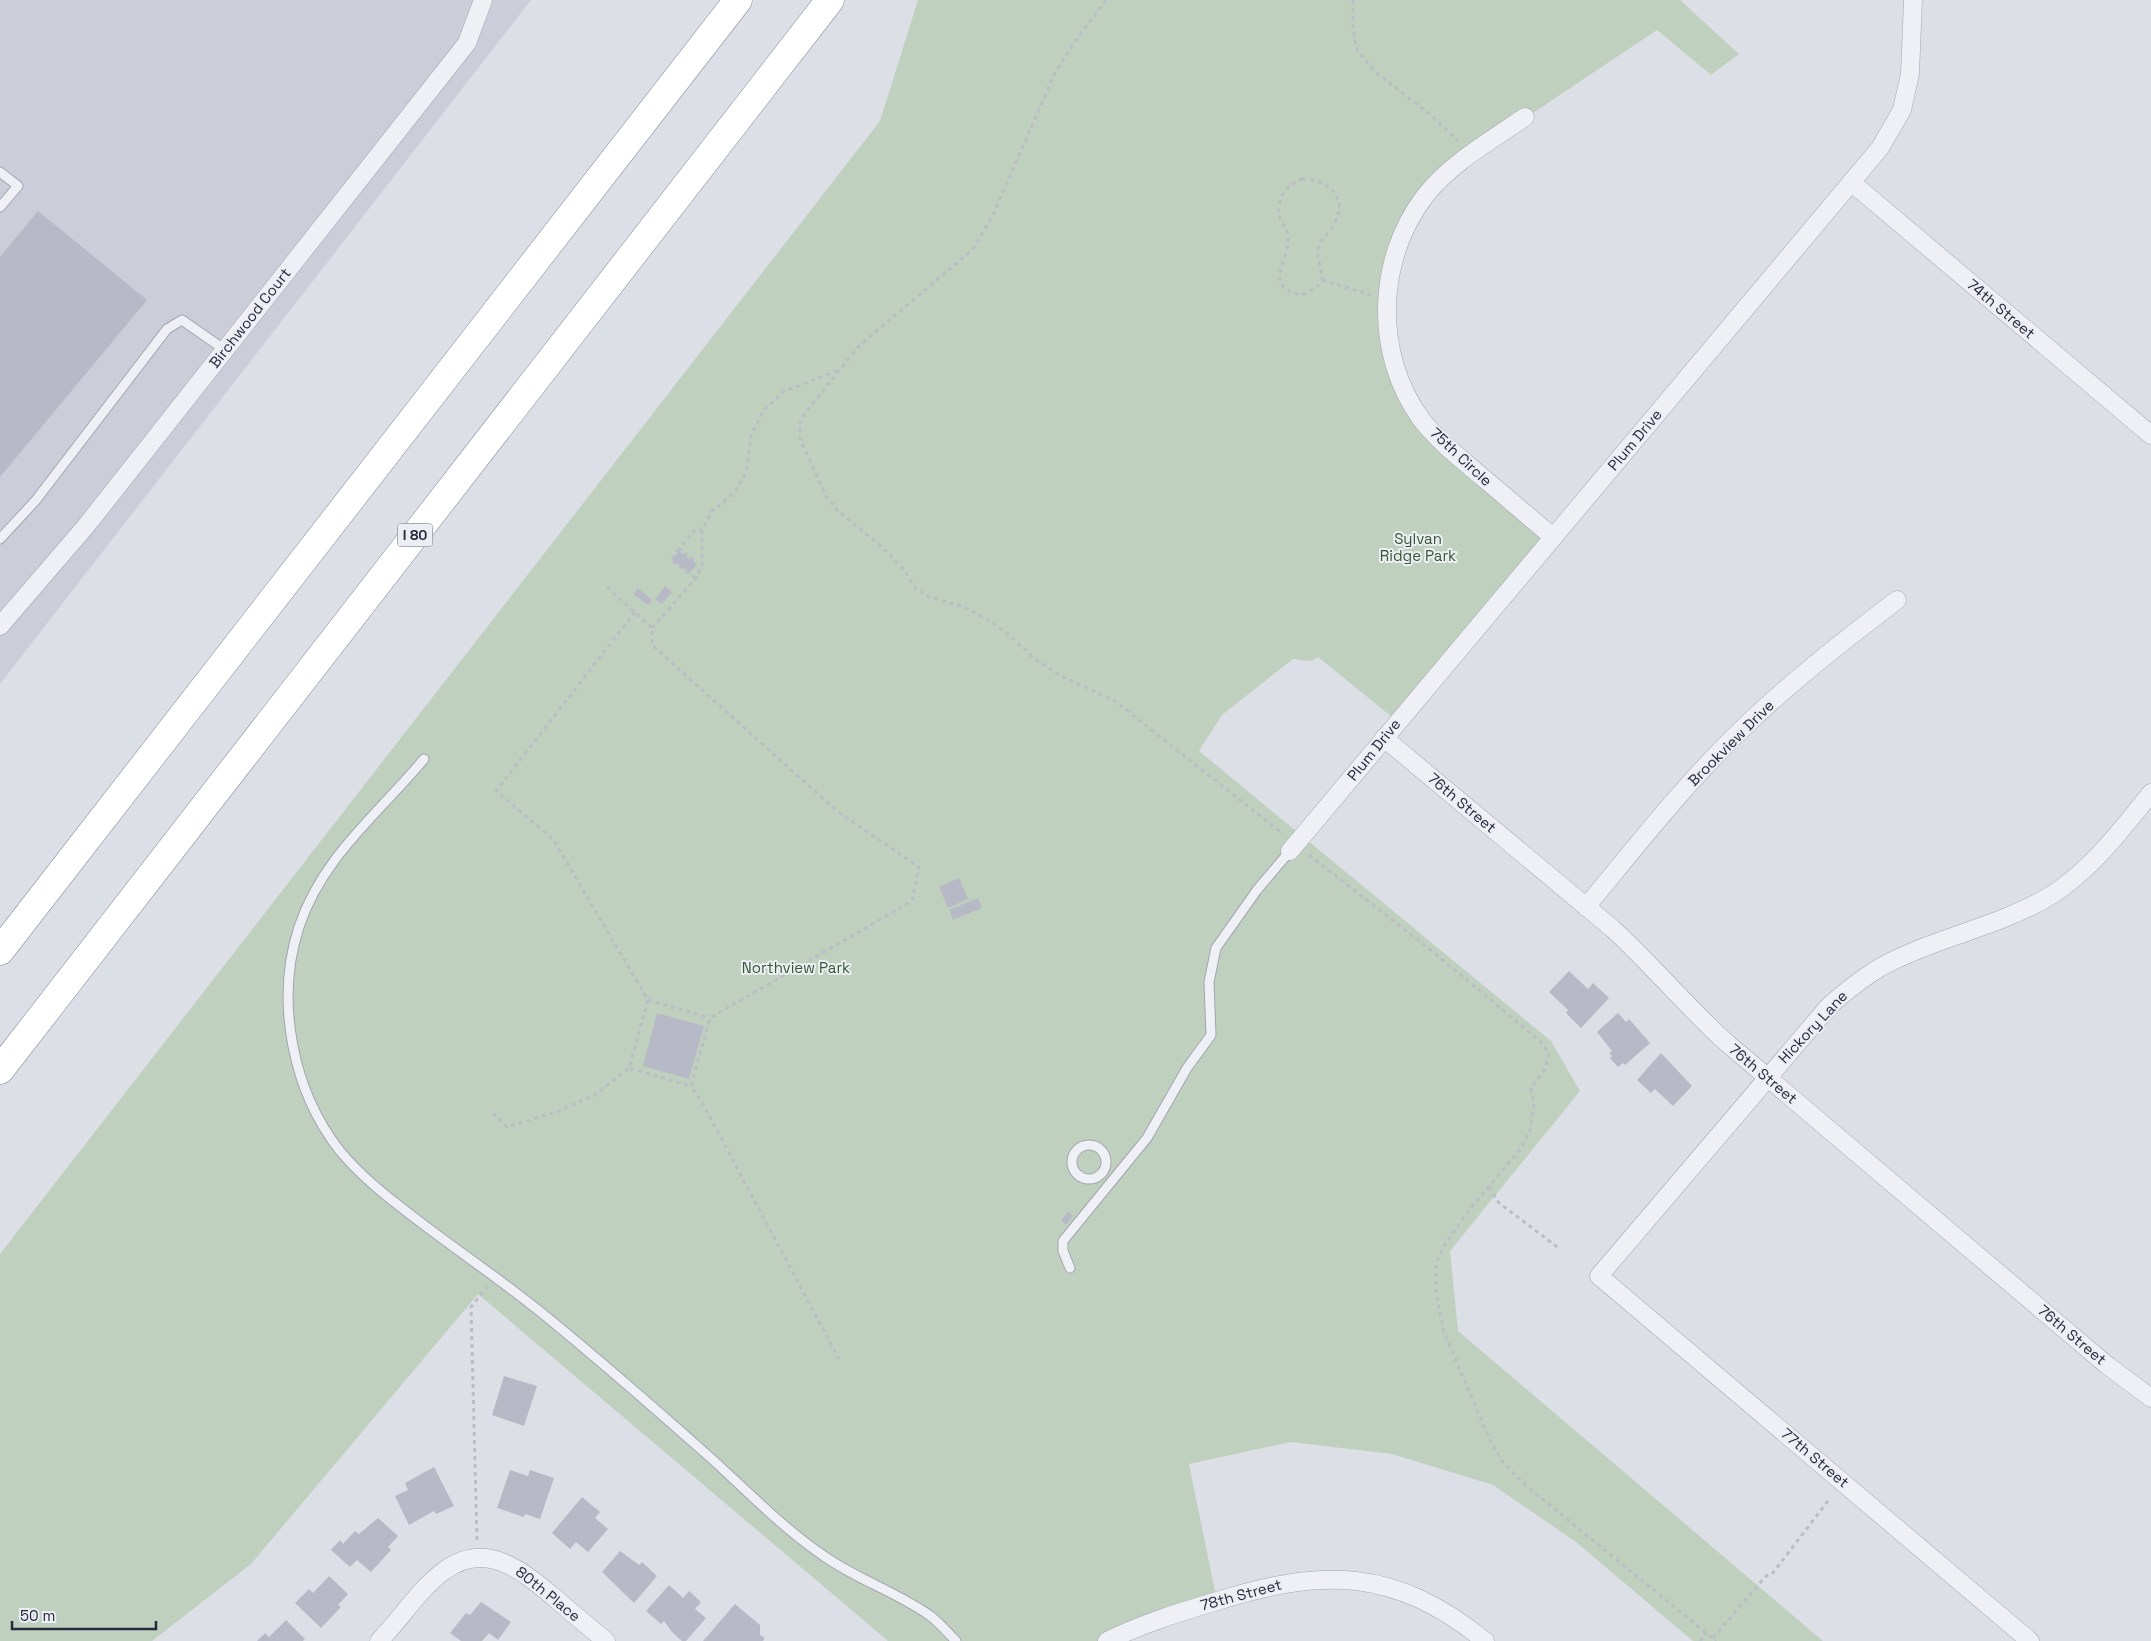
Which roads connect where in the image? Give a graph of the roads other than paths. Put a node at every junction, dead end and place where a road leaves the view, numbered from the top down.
1 (483, 0) edge
2 (738, 0) edge
3 (830, 0) edge
4 (1913, 0) edge
5 (1525, 117) dead end
6 (0, 172) edge
7 (1851, 182) junction
8 (0, 207) edge
9 (226, 350) junction
10 (2151, 436) edge
11 (1553, 537) junction
12 (0, 539) edge
13 (1897, 600) dead end
14 (0, 626) edge
15 (1384, 738) junction
16 (424, 758) dead end
17 (2151, 793) edge
18 (1293, 848) joint
19 (1586, 907) junction
20 (0, 951) edge
21 (0, 1070) edge
22 (1767, 1077) junction
23 (1102, 1173) dead end
24 (1111, 1180) junction
25 (1070, 1268) dead end
26 (1599, 1276) joint
27 (2151, 1398) edge
28 (379, 1641) edge
29 (606, 1641) edge
30 (956, 1641) edge
31 (1107, 1641) edge
32 (1485, 1641) edge
33 (2030, 1641) edge

1 - 9 street, Birchwood Court
2 - 20 highway
3 - 21 highway, I 80
4 - 7 street, Plum Drive
5 - 11 street, 75th Circle
6 - 8 lane
7 - 10 street, 74th Street
7 - 11 street, Plum Drive
9 - 12 lane
9 - 14 street, Birchwood Court
11 - 15 street, Plum Drive
13 - 19 street, Brookview Drive
15 - 18 street, Plum Drive
15 - 19 street, 76th Street
16 - 30 lane
17 - 22 street, Hickory Lane
18 - 24 lane
19 - 22 street, 76th Street
22 - 26 street, Hickory Lane
22 - 27 street, 76th Street
23 - 24 lane
24 - 25 lane
26 - 33 street, 77th Street
28 - 29 street, 80th Place
31 - 32 street, 78th Street

